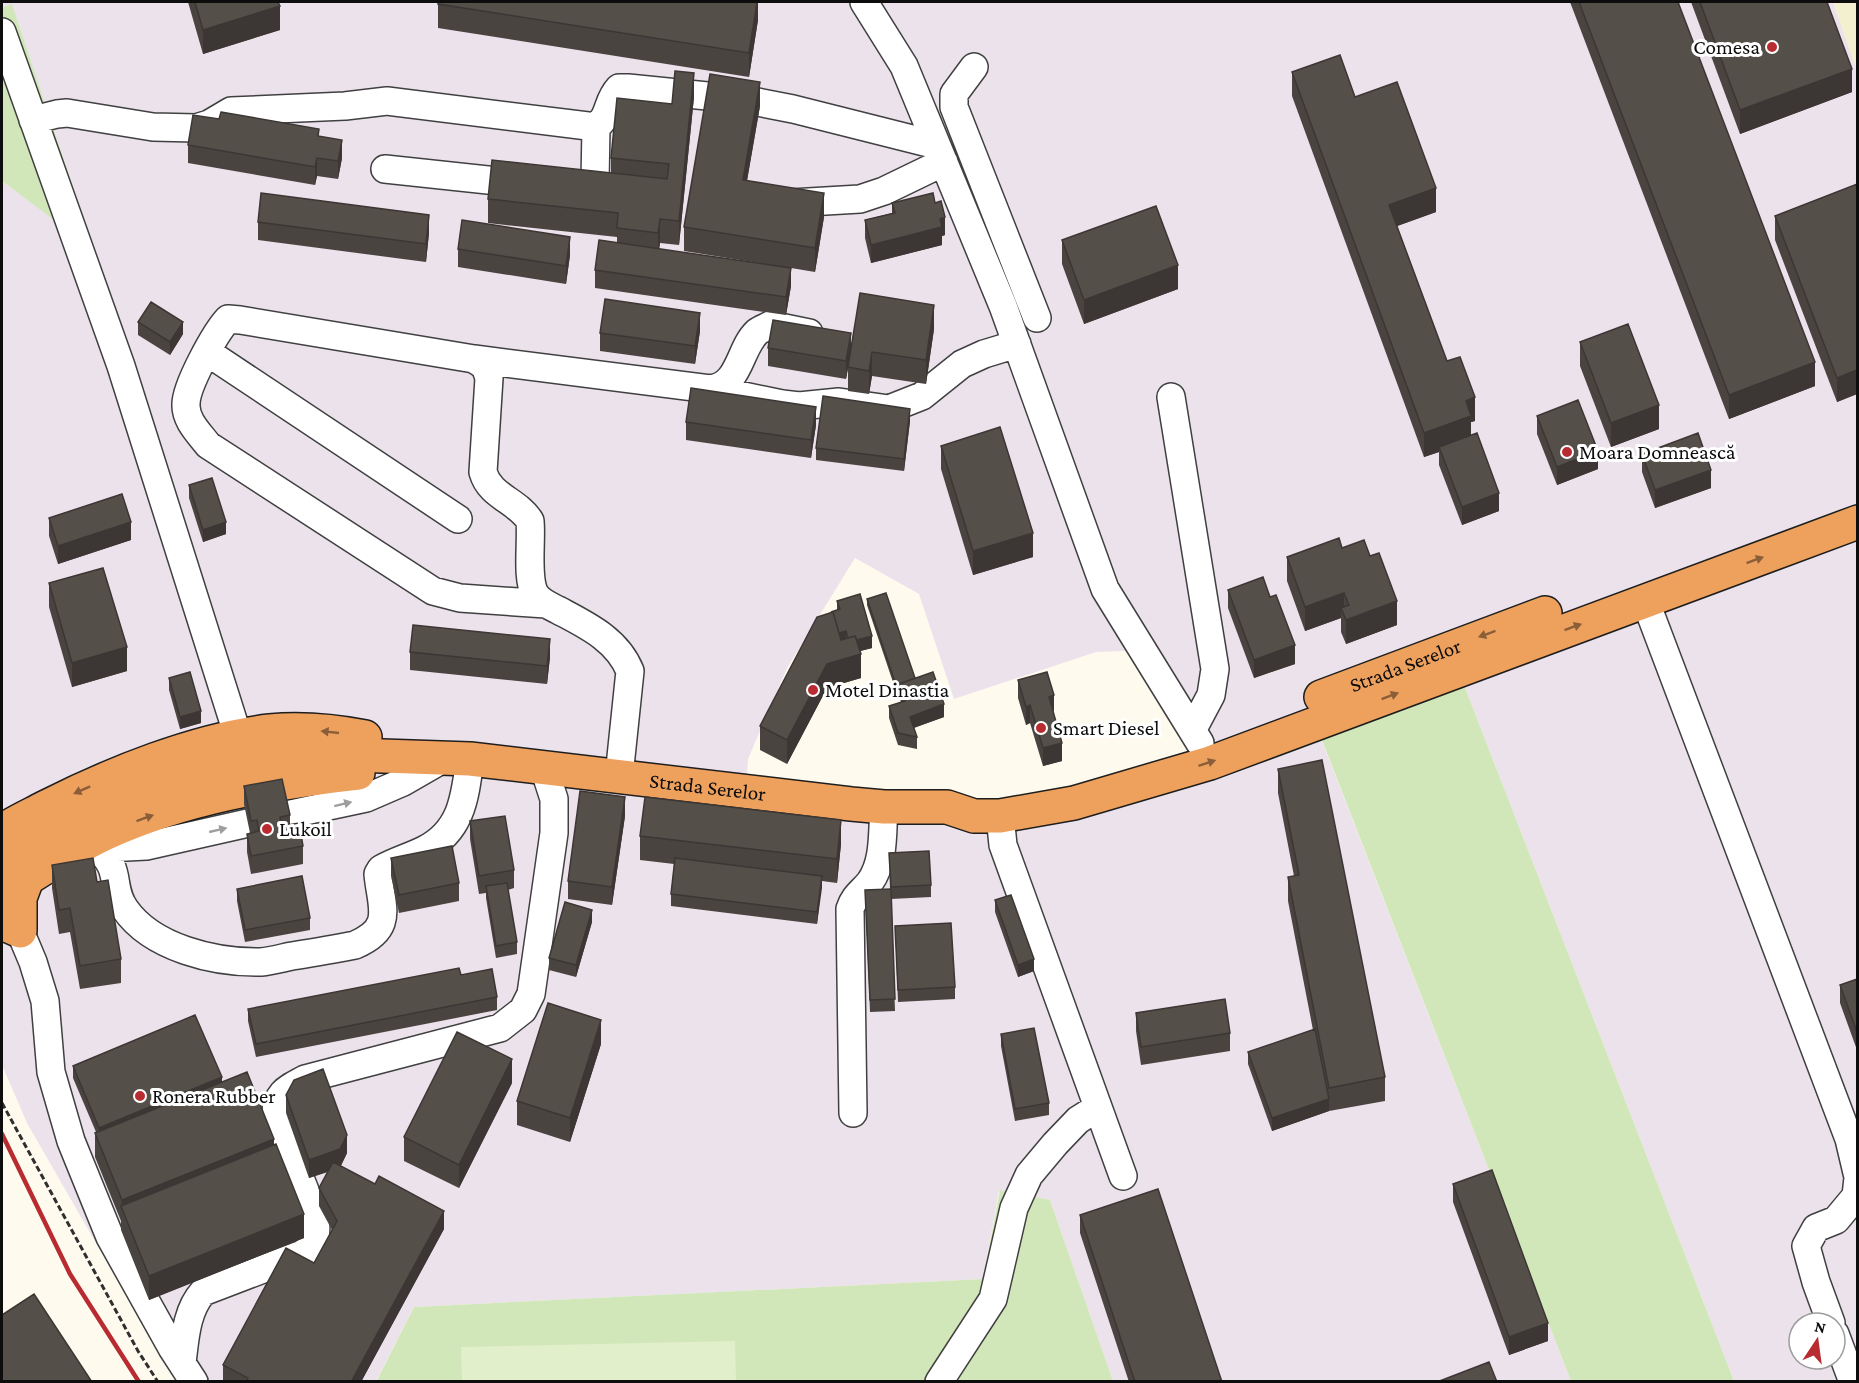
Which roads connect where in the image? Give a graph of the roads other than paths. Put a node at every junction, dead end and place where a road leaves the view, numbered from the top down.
1 (864, 2) edge
2 (2, 32) edge
3 (974, 67) dead end
4 (33, 120) junction
5 (596, 127) junction
6 (944, 164) junction
7 (385, 170) dead end
8 (980, 172) junction
9 (791, 203) edge
10 (1037, 318) dead end
11 (829, 337) edge
12 (1017, 344) junction
13 (207, 351) junction
14 (474, 359) junction
15 (710, 389) junction
16 (1171, 397) dead end
17 (1857, 499) edge
18 (458, 519) dead end
19 (1857, 522) edge
20 (1645, 600) junction
21 (546, 604) junction
22 (238, 736) junction
23 (1197, 736) junction
24 (470, 759) junction
25 (436, 763) junction
26 (544, 768) junction
27 (619, 776) junction
28 (884, 807) junction
29 (947, 807) junction
30 (286, 815) edge
31 (1000, 816) junction
32 (248, 823) edge
33 (3, 825) edge
34 (87, 848) junction
35 (10, 880) edge
36 (11, 927) edge
37 (1097, 1108) junction
38 (852, 1113) dead end
39 (1123, 1176) dead end
40 (1857, 1178) edge
41 (1827, 1311) edge
42 (1847, 1366) edge
43 (188, 1372) edge
44 (939, 1382) edge
45 (1853, 1382) edge

1 - 6 street
2 - 4 street
3 - 8 street
4 - 5 street
4 - 22 street
5 - 6 street
5 - 7 street
6 - 8 street
6 - 9 street
6 - 12 street
8 - 10 street
11 - 15 street
12 - 15 street
12 - 23 street
13 - 14 street
13 - 18 street
13 - 21 street
14 - 15 street
14 - 21 street
16 - 23 street
17 -> 23 highway, Strada Serelor
20 -> 19 highway, Strada Serelor
31 -> 20 highway, Strada Serelor
20 - 40 street
21 - 27 street
24 -> 22 highway
22 -> 33 highway
23 - 29 highway, Strada Serelor
24 - 25 highway
24 - 26 highway, Strada Serelor
24 - 34 street
24 - 35 highway
30 -> 25 street
34 -> 25 highway
26 - 27 highway, Strada Serelor
26 - 43 street
27 - 28 highway, Strada Serelor
28 - 29 highway, Strada Serelor
28 - 38 street
29 - 31 highway, Strada Serelor
31 - 37 street
34 -> 32 street
34 - 35 highway
35 - 36 highway
36 - 43 street
37 - 39 street
37 - 44 street
40 - 41 street
42 - 45 street

